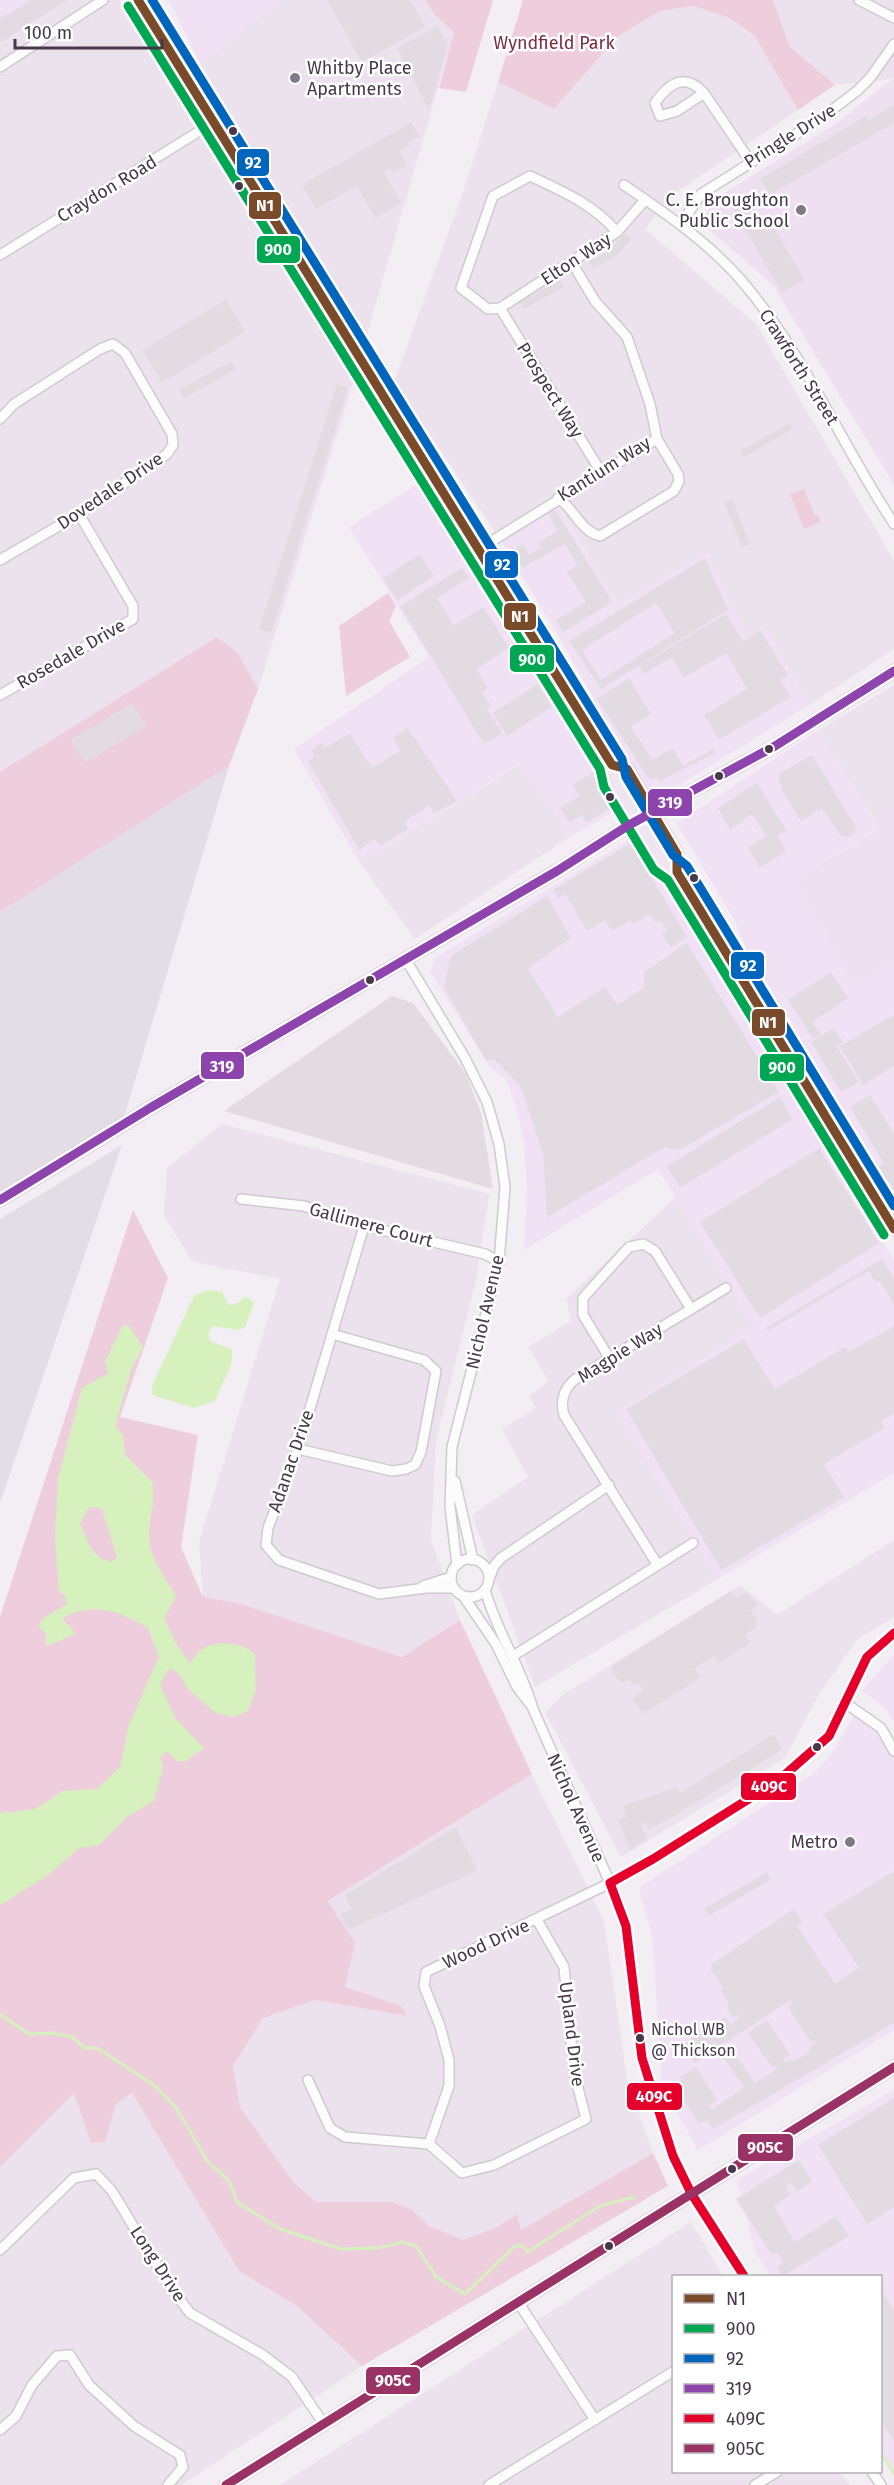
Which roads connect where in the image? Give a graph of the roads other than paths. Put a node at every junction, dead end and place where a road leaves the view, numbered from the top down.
1 (103, 0) edge
2 (138, 0) edge
3 (859, 0) edge
4 (894, 18) edge
5 (894, 44) edge
6 (0, 67) edge
7 (704, 93) junction
8 (214, 122) junction
9 (750, 161) junction
10 (624, 186) dead end
11 (645, 200) junction
12 (681, 224) junction
13 (617, 232) junction
14 (0, 255) edge
15 (572, 263) junction
16 (500, 308) junction
17 (0, 419) edge
18 (657, 438) junction
19 (601, 472) junction
20 (558, 498) junction
21 (79, 514) junction
22 (894, 524) edge
23 (478, 549) junction
24 (0, 560) edge
25 (894, 671) edge
26 (0, 695) edge
27 (612, 765) junction
28 (653, 813) junction
29 (638, 821) junction
30 (677, 872) junction
31 (406, 960) junction
32 (0, 1200) edge
33 (241, 1200) dead end
34 (364, 1226) junction
35 (894, 1229) edge
36 (499, 1262) junction
37 (726, 1288) dead end
38 (691, 1309) junction
39 (332, 1334) junction
40 (610, 1359) junction
41 (298, 1449) junction
42 (453, 1470) junction
43 (609, 1485) junction
44 (693, 1543) dead end
45 (501, 1558) junction
46 (476, 1561) junction
47 (657, 1564) junction
48 (457, 1565) junction
49 (451, 1577) junction
50 (489, 1579) junction
51 (454, 1588) junction
52 (485, 1590) junction
53 (410, 1591) junction
54 (464, 1597) junction
55 (894, 1633) edge
56 (513, 1656) junction
57 (844, 1702) junction
58 (533, 1709) junction
59 (894, 1750) edge
60 (610, 1883) junction
61 (537, 1920) junction
62 (894, 2067) edge
63 (308, 2080) dead end
64 (429, 2144) junction
65 (691, 2193) junction
66 (0, 2250) edge
67 (743, 2275) edge
68 (518, 2302) junction
69 (672, 2373) edge
70 (595, 2420) junction
71 (323, 2423) junction
72 (0, 2430) edge
73 (775, 2473) edge
74 (168, 2485) edge
75 (226, 2485) edge
76 (489, 2485) edge
77 (755, 2485) edge

1 - 6 street
2 - 8 main road
3 - 4 street
5 - 9 street, Pringle Drive
7 - 7 street
7 - 9 street
8 - 14 street, Craydon Road
8 - 23 main road
9 - 12 street, Pringle Drive
10 - 11 street, Crawforth Street
11 - 12 street, Crawforth Street
11 - 13 street, Elton Way
12 - 22 street, Crawforth Street
13 - 15 street, Elton Way
13 - 16 street
15 - 16 street, Elton Way
15 - 18 street, Kantium Way
16 - 19 street, Prospect Way
17 - 21 street, Dovedale Drive
18 - 19 street, Kantium Way
18 - 20 street
19 - 20 street, Kantium Way
20 - 23 street, Kantium Way
21 - 24 street, Dovedale Drive
21 - 26 street, Rosedale Drive
23 - 27 main road
25 - 28 main road
27 - 28 main road
27 - 29 main road
28 - 29 main road
28 - 30 main road
29 - 30 main road
29 - 31 main road
30 - 35 main road
31 - 32 main road
31 - 36 street, Nichol Avenue
33 - 34 street, Gallimere Court
34 - 36 street, Gallimere Court
34 - 39 street, Adanac Drive
36 - 42 street, Nichol Avenue
37 - 38 street, Magpie Way
38 - 40 street, Magpie Way
38 - 40 street
39 - 41 street, Adanac Drive
39 - 41 street
40 - 43 street, Magpie Way
41 - 53 street, Adanac Drive
42 - 46 street, Nichol Avenue
42 - 48 street, Nichol Avenue
43 - 45 street
43 - 47 street, Magpie Way
44 - 47 street
45 - 46 street
45 - 50 street
46 - 48 street
46 - 50 street
47 - 56 street
48 - 49 street
49 - 51 street
49 - 53 street, Adanac Drive
50 - 52 street
51 - 53 street, Adanac Drive
51 - 54 street
52 - 54 street
52 - 56 street, Nichol Avenue
54 - 58 street, Nichol Avenue
55 - 57 street, Wood Drive
56 - 58 street, Nichol Avenue
57 - 59 street
57 - 60 street, Wood Drive
58 - 60 street, Nichol Avenue
60 - 61 street, Wood Drive
60 - 65 street, Nichol Avenue
61 - 64 street, Wood Drive
61 - 64 street, Upland Drive
62 - 65 main road
63 - 64 street
65 - 67 street, Nichol Avenue
65 - 68 main road
66 - 71 street, Long Drive
68 - 70 street
68 - 71 main road
69 - 70 street
70 - 76 street
71 - 75 main road
72 - 74 street
73 - 77 street

